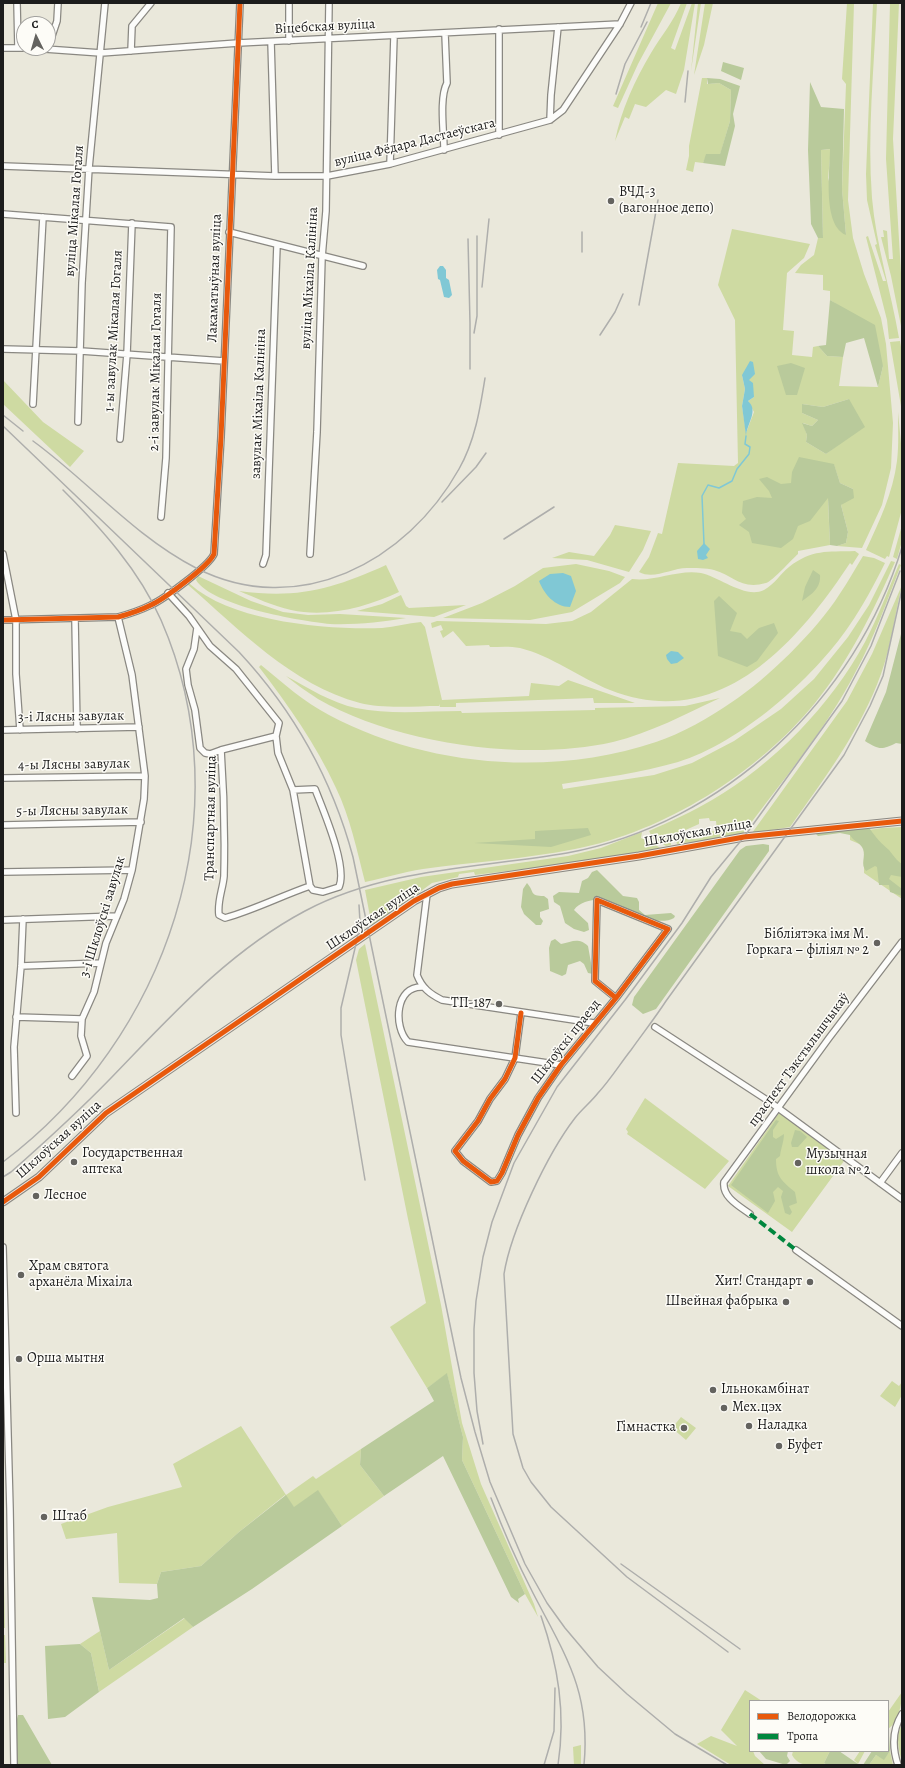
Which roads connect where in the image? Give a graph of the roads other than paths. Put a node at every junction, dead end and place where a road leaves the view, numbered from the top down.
1 (17, 3) edge
2 (58, 3) edge
3 (105, 3) edge
4 (152, 3) edge
5 (240, 3) edge
6 (289, 3) edge
7 (330, 3) edge
8 (631, 3) edge
9 (18, 16) edge
10 (56, 23) edge
11 (620, 24) junction
12 (558, 27) junction
13 (499, 29) junction
14 (445, 34) junction
15 (394, 36) junction
16 (328, 39) junction
17 (289, 41) junction
18 (271, 42) junction
19 (238, 43) junction
20 (3, 48) edge
21 (16, 48) edge
22 (56, 49) edge
23 (131, 51) junction
24 (101, 53) junction
25 (550, 120) junction
26 (499, 134) junction
27 (444, 150) junction
28 (390, 164) junction
29 (3, 166) edge
30 (89, 168) junction
31 (232, 174) junction
32 (275, 176) junction
33 (327, 176) junction
34 (3, 214) edge
35 (43, 217) junction
36 (87, 220) junction
37 (132, 223) junction
38 (229, 232) junction
39 (277, 244) junction
40 (322, 257) junction
41 (363, 266) dead end
42 (3, 349) edge
43 (36, 351) junction
44 (81, 351) junction
45 (126, 354) junction
46 (170, 357) junction
47 (224, 361) junction
48 (33, 404) dead end
49 (78, 422) dead end
50 (120, 439) dead end
51 (161, 517) dead end
52 (3, 554) edge
53 (310, 554) dead end
54 (263, 564) dead end
55 (168, 593) junction
56 (118, 617) junction
57 (74, 619) junction
58 (3, 620) edge
59 (16, 620) junction
60 (197, 628) junction
61 (139, 727) junction
62 (77, 729) junction
63 (3, 730) edge
64 (20, 730) junction
65 (276, 736) junction
66 (221, 750) junction
67 (145, 776) junction
68 (3, 778) edge
69 (293, 790) junction
70 (902, 821) edge
71 (141, 822) junction
72 (3, 825) edge
73 (132, 870) junction
74 (3, 872) edge
75 (310, 886) junction
76 (427, 894) junction
77 (117, 916) junction
78 (23, 919) junction
79 (3, 920) edge
80 (902, 942) edge
81 (101, 964) junction
82 (22, 966) junction
83 (423, 987) junction
84 (616, 998) junction
85 (521, 1013) junction
86 (16, 1017) junction
87 (82, 1019) junction
88 (594, 1023) junction
89 (655, 1027) dead end
90 (515, 1058) junction
91 (561, 1066) junction
92 (72, 1076) dead end
93 (779, 1109) junction
94 (16, 1113) dead end
95 (902, 1153) edge
96 (880, 1182) junction
97 (902, 1199) edge
98 (3, 1202) edge
99 (750, 1214) dead end
100 (3, 1247) edge
101 (796, 1250) dead end
102 (902, 1326) edge
103 (902, 1714) edge
104 (14, 1765) edge
105 (898, 1765) edge

1 - 9 street
2 - 10 street
3 - 24 street, вуліца Мікалая Гогаля
4 - 23 street
5 - 19 street, Лакаматыўная вуліца
6 - 17 street
7 - 16 street, вуліца Міхаіла Калініна
8 - 11 street, вуліца Фёдара Дастаеўскага
11 - 12 street, Віцебская вуліца
11 - 25 street, вуліца Фёдара Дастаеўскага
12 - 13 street, Віцебская вуліца
12 - 25 street
13 - 14 street, Віцебская вуліца
13 - 26 street
14 - 15 street, Віцебская вуліца
14 - 27 street
15 - 16 street, Віцебская вуліца
15 - 28 street
16 - 17 street, Віцебская вуліца
16 - 33 street, вуліца Міхаіла Калініна
17 - 18 street, Віцебская вуліца
18 - 19 street, Віцебская вуліца
18 - 32 street
19 - 23 street, Віцебская вуліца
19 - 31 street, Лакаматыўная вуліца
20 - 21 street
22 - 24 street, Віцебская вуліца
23 - 24 street, Віцебская вуліца
24 - 30 street, вуліца Мікалая Гогаля
25 - 26 street, вуліца Фёдара Дастаеўскага
26 - 27 street, вуліца Фёдара Дастаеўскага
27 - 28 street, вуліца Фёдара Дастаеўскага
28 - 33 street, вуліца Фёдара Дастаеўскага
29 - 30 street, вуліца Фёдара Дастаеўскага
30 - 31 street, вуліца Фёдара Дастаеўскага
30 - 36 street, вуліца Мікалая Гогаля
31 - 32 street, вуліца Фёдара Дастаеўскага
31 - 38 street, Лакаматыўная вуліца
32 - 33 street, вуліца Фёдара Дастаеўскага
33 - 40 street, вуліца Міхаіла Калініна
34 - 35 street
35 - 36 street
35 - 43 street
36 - 37 street
36 - 44 street, вуліца Мікалая Гогаля
37 - 45 street, 1-ы завулак Мікалая Гогаля
37 - 46 street, 2-і завулак Мікалая Гогаля
38 - 39 street
38 - 47 street, Лакаматыўная вуліца
39 - 40 street
39 - 54 street, завулак Міхаіла Калініна
40 - 41 street
40 - 53 street, вуліца Міхаіла Калініна
42 - 43 street
43 - 44 street
43 - 48 street
44 - 45 street
44 - 49 street, вуліца Мікалая Гогаля
45 - 46 street
45 - 50 street, 1-ы завулак Мікалая Гогаля
46 - 47 street
46 - 51 street, 2-і завулак Мікалая Гогаля
47 - 55 street, Лакаматыўная вуліца
52 - 59 street
55 - 56 street
55 - 60 street
56 - 57 street
56 - 61 street, 3-і Шклоўскі завулак
57 - 59 street
57 - 62 street
58 - 59 street
59 - 64 street
60 - 65 street
60 - 66 street
61 - 62 street, 3-і Лясны завулак
61 - 67 street, 3-і Шклоўскі завулак
62 - 64 street, 3-і Лясны завулак
63 - 64 street, 3-і Лясны завулак
65 - 66 street, Транспартная вуліца
65 - 69 street
66 - 75 street, Транспартная вуліца
67 - 68 street, 4-ы Лясны завулак
67 - 71 street, 3-і Шклоўскі завулак
69 - 75 street
69 - 75 street
70 - 76 main road, Шклоўская вуліца
71 - 72 street, 5-ы Лясны завулак
71 - 73 street, 3-і Шклоўскі завулак
73 - 74 street
73 - 77 street, 3-і Шклоўскі завулак
76 - 83 street
76 - 98 main road, Шклоўская вуліца
77 - 78 street
77 - 81 street, 3-і Шклоўскі завулак
78 - 79 street
78 - 82 street
80 - 93 street, праспект Тэкстыльшчыкаў
81 - 82 street
81 - 87 street, 3-і Шклоўскі завулак
82 - 86 street
83 - 85 street
83 - 90 street
84 - 84 street, Шклоўскі праезд
84 - 88 street, Шклоўскі праезд
85 - 88 street
85 - 90 street
86 - 87 street
86 - 94 street
87 - 92 street, 3-і Шклоўскі завулак
88 - 91 street, Шклоўскі праезд
89 - 93 street
90 - 91 street
90 - 91 street, Шклоўскі праезд
93 - 96 street
93 - 99 street, праспект Тэкстыльшчыкаў
95 - 96 street
96 - 97 street
100 - 104 street
101 - 102 street
103 - 105 street

